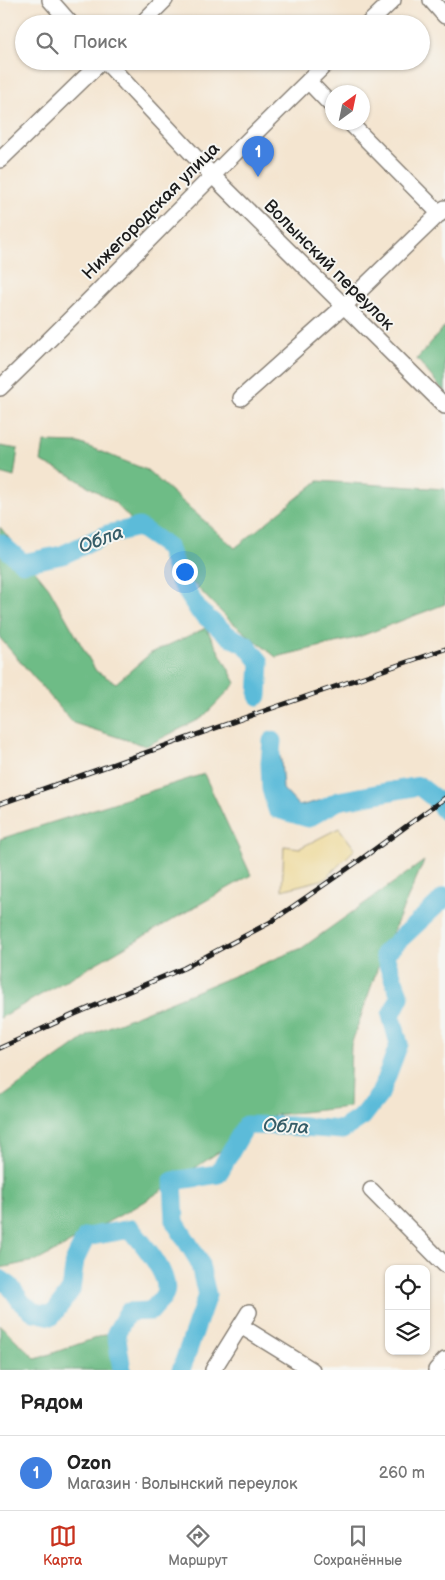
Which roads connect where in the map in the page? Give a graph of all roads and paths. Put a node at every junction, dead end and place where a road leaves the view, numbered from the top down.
1 (50, 0) edge
2 (165, 0) edge
3 (393, 0) edge
4 (431, 0) edge
5 (63, 15) edge
6 (150, 15) edge
7 (377, 15) edge
8 (445, 16) edge
9 (95, 70) edge
10 (113, 70) edge
11 (320, 70) edge
12 (308, 81) junction
13 (325, 99) edge
14 (357, 130) edge
15 (0, 160) edge
16 (212, 175) junction
17 (442, 211) edge
18 (344, 306) junction
19 (0, 388) edge
20 (241, 398) dead end
21 (445, 406) edge
22 (371, 1190) dead end
23 (445, 1265) edge
24 (249, 1312) dead end
25 (241, 1326) junction
26 (445, 1360) edge
27 (213, 1370) edge
28 (312, 1370) edge
29 (436, 1370) edge

1 - 5 street
2 - 6 street
3 - 7 street
4 - 8 street
9 - 15 street
10 - 16 street, Волынский переулок
11 - 12 street, Нижегородская улица
12 - 13 street
12 - 16 street, Нижегородская улица
14 - 17 street
16 - 18 street, Волынский переулок
16 - 19 street, Нижегородская улица
17 - 18 street
18 - 20 street
18 - 21 street, Волынский переулок
22 - 23 street
24 - 25 street
25 - 27 street
25 - 28 street
26 - 29 street

